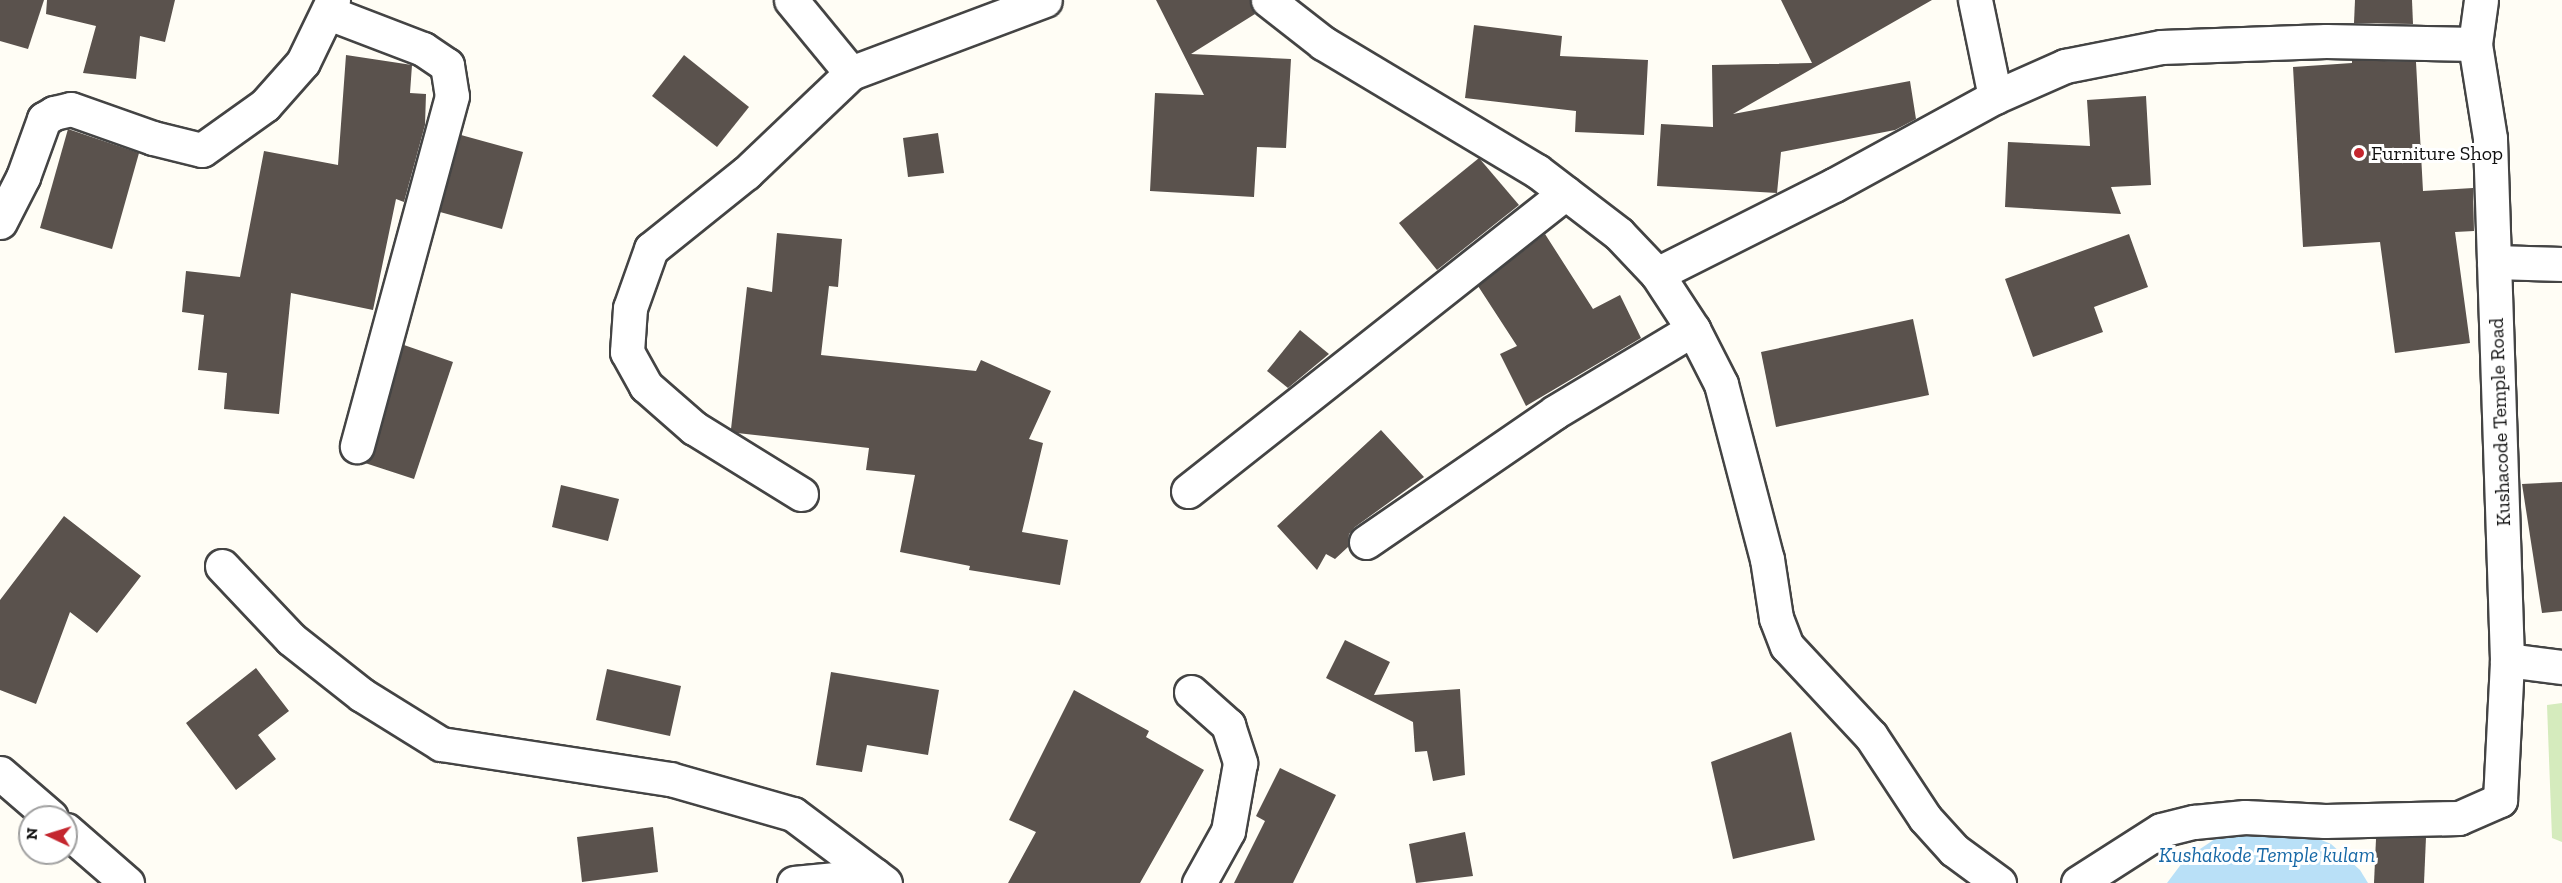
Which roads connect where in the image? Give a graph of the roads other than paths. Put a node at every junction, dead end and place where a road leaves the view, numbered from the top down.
1 (791, 0) edge
2 (1045, 0) edge
3 (1268, 0) edge
4 (1975, 0) edge
5 (2481, 0) edge
6 (331, 7) edge
7 (2475, 44) junction
8 (851, 73) junction
9 (1995, 97) junction
10 (1565, 193) junction
11 (0, 222) edge
12 (2494, 262) junction
13 (2562, 264) edge
14 (1657, 274) junction
15 (1693, 329) junction
16 (357, 446) dead end
17 (1188, 491) dead end
18 (801, 494) dead end
19 (1366, 542) dead end
20 (222, 566) dead end
21 (2507, 660) junction
22 (2562, 667) edge
23 (1191, 692) dead end
24 (0, 773) edge
25 (37, 805) edge
26 (78, 840) edge
27 (880, 879) edge
28 (127, 883) edge
29 (794, 883) edge
30 (1199, 883) edge
31 (2000, 883) edge
32 (2078, 883) edge

1 - 8 street
2 - 8 street
3 - 10 street
4 - 9 street
5 - 7 street, Kushacode Temple Road
6 - 11 street
6 - 16 street
7 - 9 street
7 - 12 street, Kushacode Temple Road
8 - 18 street
9 - 14 street
10 - 14 street
10 - 17 street
12 - 13 street
12 - 21 street, Kushacode Temple Road
14 - 15 street
15 - 19 street
15 - 31 street
20 - 27 street
21 - 22 street
21 - 32 street, Kushacode Temple Road
23 - 30 street
24 - 25 street
26 - 28 street
27 - 29 street

